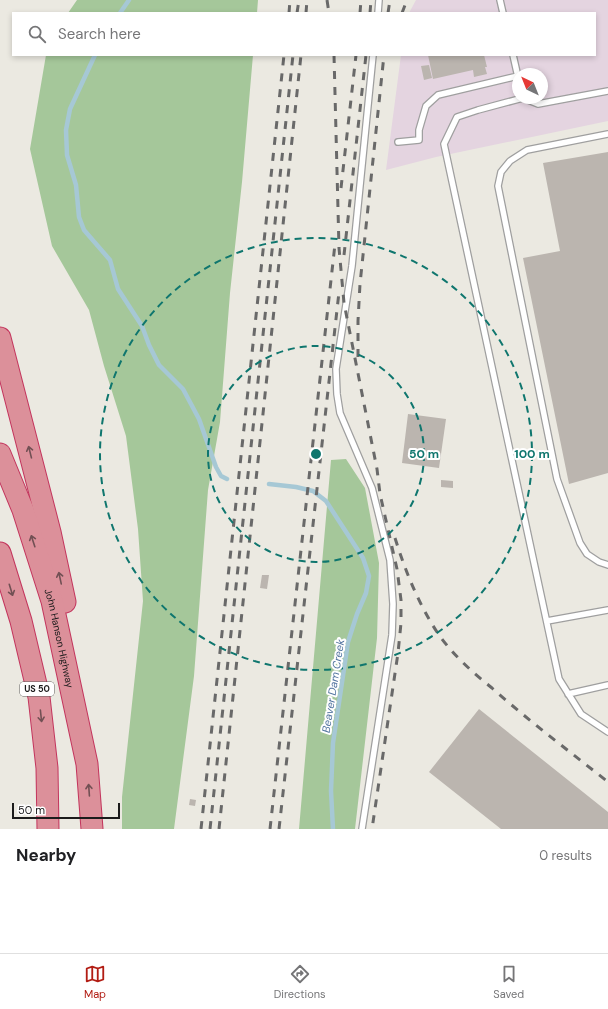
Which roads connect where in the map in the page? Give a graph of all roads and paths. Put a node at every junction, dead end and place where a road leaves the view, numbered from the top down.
1 (379, 0) edge
2 (500, 0) edge
3 (378, 12) edge
4 (503, 12) edge
5 (373, 56) edge
6 (513, 56) edge
7 (516, 68) edge
8 (512, 78) edge
9 (608, 91) edge
10 (512, 101) edge
11 (548, 102) edge
12 (608, 134) edge
13 (398, 142) dead end
14 (0, 338) edge
15 (0, 454) edge
16 (0, 553) edge
17 (608, 565) edge
18 (608, 610) edge
19 (547, 621) junction
20 (608, 685) edge
21 (568, 694) junction
22 (77, 714) junction
23 (608, 732) edge
24 (48, 829) edge
25 (92, 829) edge
26 (362, 829) edge

1 - 3 lane
2 - 4 lane
5 - 26 lane
6 - 7 lane
8 - 13 lane
9 - 11 lane
10 - 19 lane
12 - 17 lane
22 -> 14 highway
22 -> 15 highway, John Hanson Highway
16 -> 24 highway, US 50
18 - 19 lane
19 - 21 lane
20 - 21 lane
21 - 23 lane
25 -> 22 highway, John Hanson Highway

